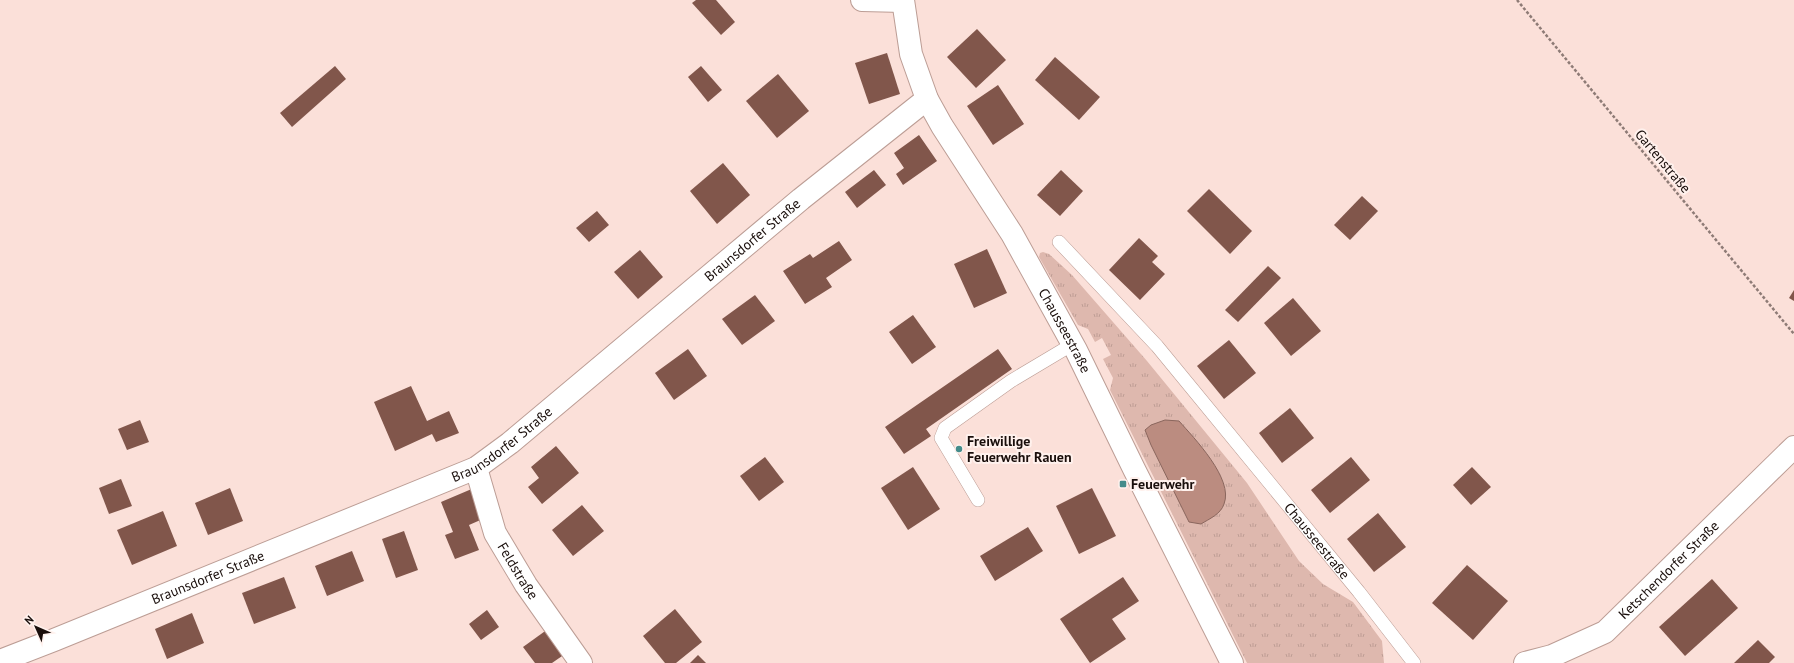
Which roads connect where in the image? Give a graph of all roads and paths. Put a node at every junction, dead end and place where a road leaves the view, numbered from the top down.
1 (862, 0) edge
2 (903, 0) edge
3 (1517, 0) edge
4 (927, 99) junction
5 (1059, 242) dead end
6 (1794, 334) edge
7 (1073, 344) junction
8 (1794, 447) edge
9 (476, 468) junction
10 (978, 500) dead end
11 (0, 660) edge
12 (581, 663) edge
13 (1232, 663) edge
14 (1414, 663) edge
15 (1525, 663) edge

1 - 2 street
2 - 4 street, Chausseestraße
3 - 6 path, Gartenstraße
4 - 7 street, Chausseestraße
4 - 9 street, Braunsdorfer Straße
5 - 14 lane, Chausseestraße
7 - 10 lane
7 - 13 street, Chausseestraße
8 - 15 street, Ketschendorfer Straße
9 - 11 street, Braunsdorfer Straße
9 - 12 street, Feldstraße

